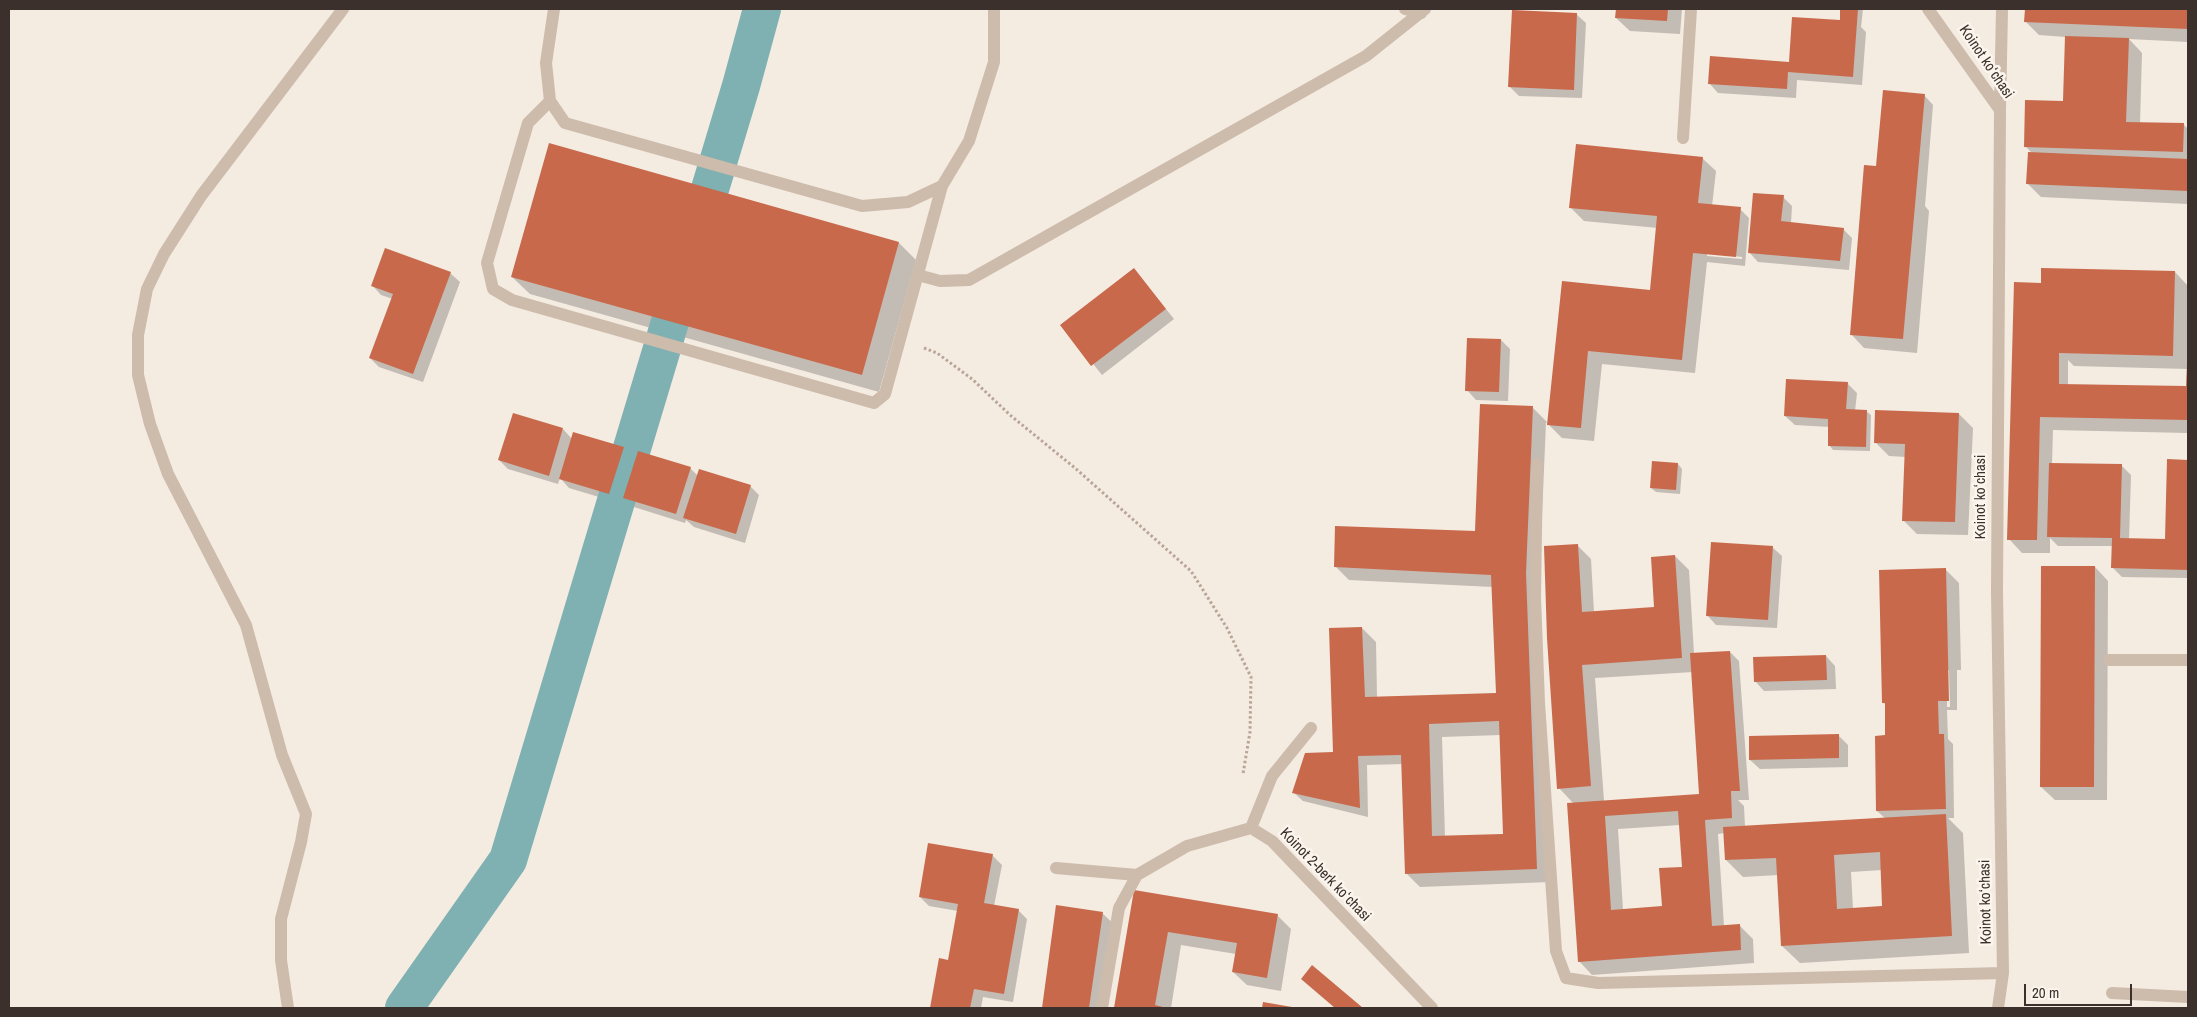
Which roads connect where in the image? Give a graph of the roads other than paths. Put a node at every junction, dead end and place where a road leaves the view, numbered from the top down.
1 (344, 9) edge
2 (554, 9) edge
3 (994, 9) edge
4 (1405, 9) edge
5 (1691, 9) edge
6 (1928, 9) edge
7 (2002, 9) edge
8 (1423, 11) edge
9 (550, 100) junction
10 (2000, 110) junction
11 (1684, 138) dead end
12 (942, 186) junction
13 (918, 276) junction
14 (1538, 464) dead end
15 (2109, 660) dead end
16 (2188, 660) edge
17 (1311, 728) dead end
18 (1251, 828) junction
19 (1056, 868) dead end
20 (1137, 875) junction
21 (2003, 973) junction
22 (2112, 993) dead end
23 (2188, 997) edge
24 (288, 1008) edge
25 (1102, 1008) edge
26 (1432, 1008) edge
27 (1998, 1008) edge

1 - 24 street
2 - 9 street
3 - 12 street
4 - 8 street
5 - 11 street
6 - 10 street, Koinot koʻchasi
7 - 10 street
8 - 13 street
9 - 12 street
9 - 13 street
10 - 21 street, Koinot koʻchasi
12 - 13 street
14 - 21 street
15 - 16 street
17 - 18 street
18 - 20 street
18 - 26 street, Koinot 2-berk koʻchasi
19 - 20 street
20 - 25 street
21 - 27 street, Koinot koʻchasi
22 - 23 street

